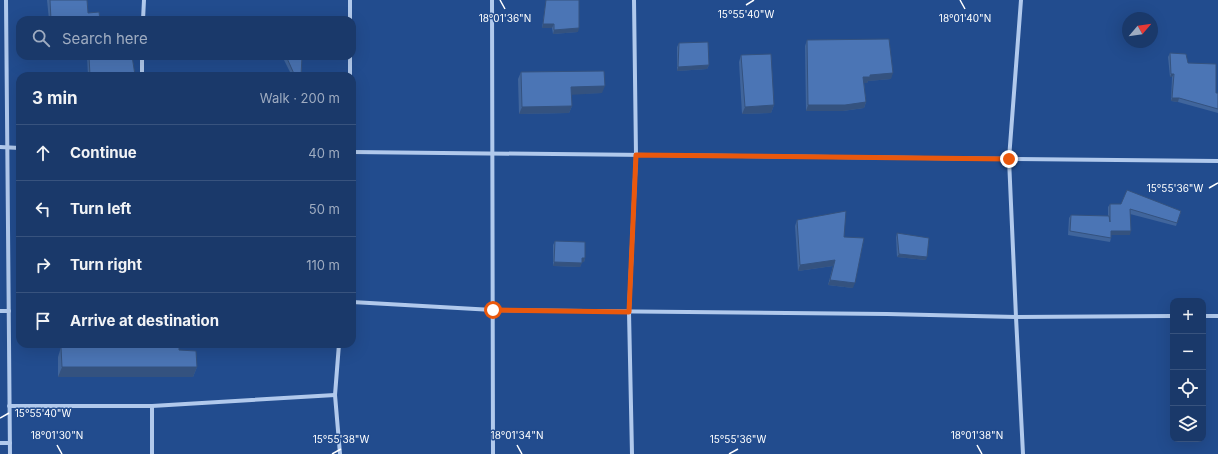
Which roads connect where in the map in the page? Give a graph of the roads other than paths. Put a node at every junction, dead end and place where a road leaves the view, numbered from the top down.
1 (6, 0) edge
2 (144, 0) edge
3 (350, 0) edge
4 (492, 0) edge
5 (634, 0) edge
6 (1021, 0) edge
7 (143, 16) edge
8 (350, 16) edge
9 (142, 60) edge
10 (350, 60) edge
11 (142, 72) edge
12 (350, 72) edge
13 (0, 147) edge
14 (7, 148) junction
15 (16, 148) edge
16 (356, 152) edge
17 (492, 153) junction
18 (636, 155) junction
19 (1009, 159) junction
20 (1218, 161) edge
21 (356, 302) edge
22 (493, 310) junction
23 (0, 311) edge
24 (9, 311) junction
25 (629, 312) junction
26 (1170, 316) edge
27 (1206, 316) edge
28 (1218, 316) edge
29 (1016, 317) junction
30 (339, 348) edge
31 (336, 395) junction
32 (9, 406) junction
33 (152, 406) junction
34 (0, 443) edge
35 (10, 443) junction
36 (10, 454) edge
37 (152, 454) edge
38 (340, 454) edge
39 (493, 454) edge
40 (632, 454) edge
41 (1023, 454) edge

1 - 14 street
2 - 7 street
3 - 8 street
4 - 17 street
5 - 18 street
6 - 19 street
9 - 11 street
10 - 12 street
13 - 14 street
14 - 15 street
14 - 24 street
16 - 17 street
17 - 18 street
17 - 22 street
18 - 19 street
18 - 25 street
19 - 20 street
19 - 29 street
21 - 22 street
22 - 25 street
22 - 39 street
23 - 24 street
24 - 32 street
25 - 29 street
25 - 40 street
26 - 29 street
27 - 28 street
29 - 41 street
30 - 31 street
31 - 33 street
31 - 38 street
32 - 33 street
32 - 35 street
33 - 37 street
34 - 35 street
35 - 36 street

